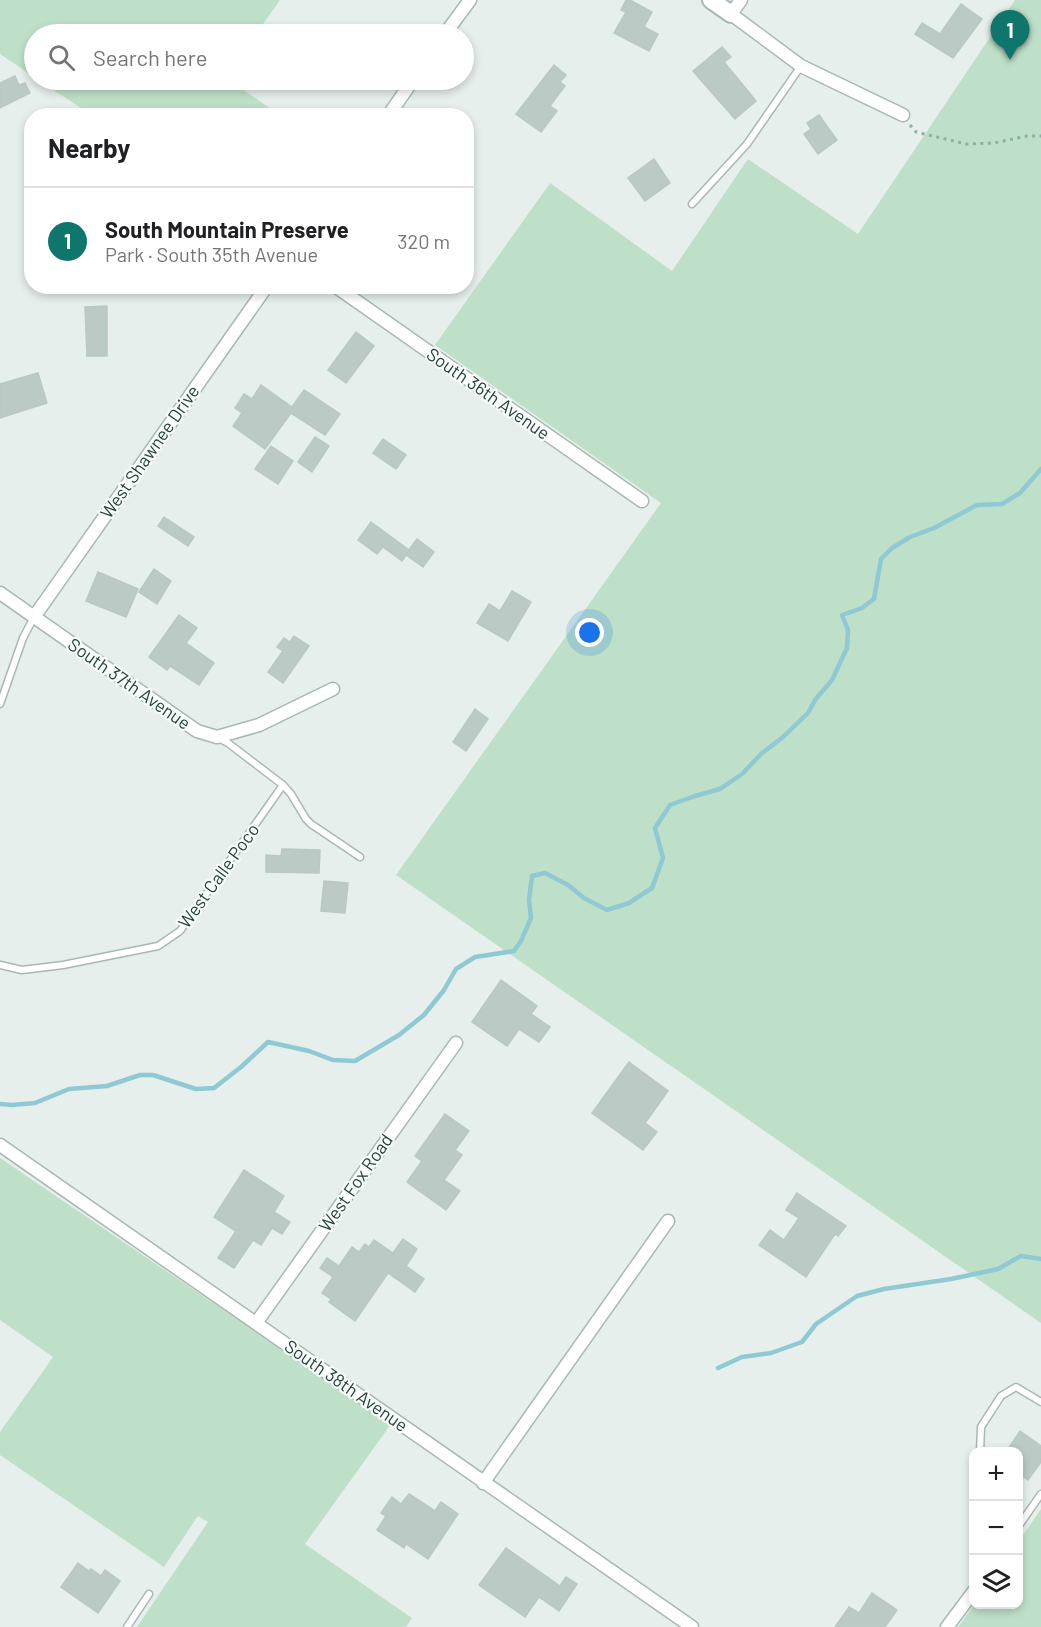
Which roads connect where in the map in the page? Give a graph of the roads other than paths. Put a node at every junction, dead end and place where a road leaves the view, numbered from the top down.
1 (470, 0) edge
2 (711, 0) edge
3 (741, 0) edge
4 (731, 14) junction
5 (452, 24) edge
6 (801, 66) junction
7 (406, 90) edge
8 (394, 108) edge
9 (903, 115) road end
10 (692, 204) dead end
11 (261, 294) edge
12 (346, 294) edge
13 (642, 501) dead end
14 (0, 593) edge
15 (34, 617) junction
16 (333, 689) dead end
17 (0, 704) edge
18 (217, 737) junction
19 (283, 785) junction
20 (360, 857) dead end
21 (0, 965) edge
22 (456, 1042) dead end
23 (0, 1145) edge
24 (668, 1221) dead end
25 (256, 1323) junction
26 (1041, 1401) edge
27 (980, 1447) edge
28 (483, 1483) junction
29 (1041, 1494) edge
30 (1023, 1520) edge
31 (149, 1594) dead end
32 (969, 1597) edge
33 (127, 1627) edge
34 (692, 1627) edge
35 (947, 1627) edge

1 - 5 street
2 - 4 street
3 - 4 street
4 - 6 street
6 - 9 street
6 - 10 lane
7 - 8 street
11 - 15 street, West Shawnee Drive
12 - 13 street, South 36th Avenue
14 - 15 street, South 37th Avenue
15 - 17 lane
15 - 18 street, South 37th Avenue
16 - 18 street
18 - 19 lane
19 - 20 lane
19 - 21 lane, West Calle Poco
22 - 25 street, West Fox Road
23 - 25 street, South 38th Avenue
24 - 28 street
25 - 28 street, South 38th Avenue
26 - 27 lane
28 - 34 street, South 38th Avenue
29 - 30 lane
31 - 33 lane
32 - 35 street

